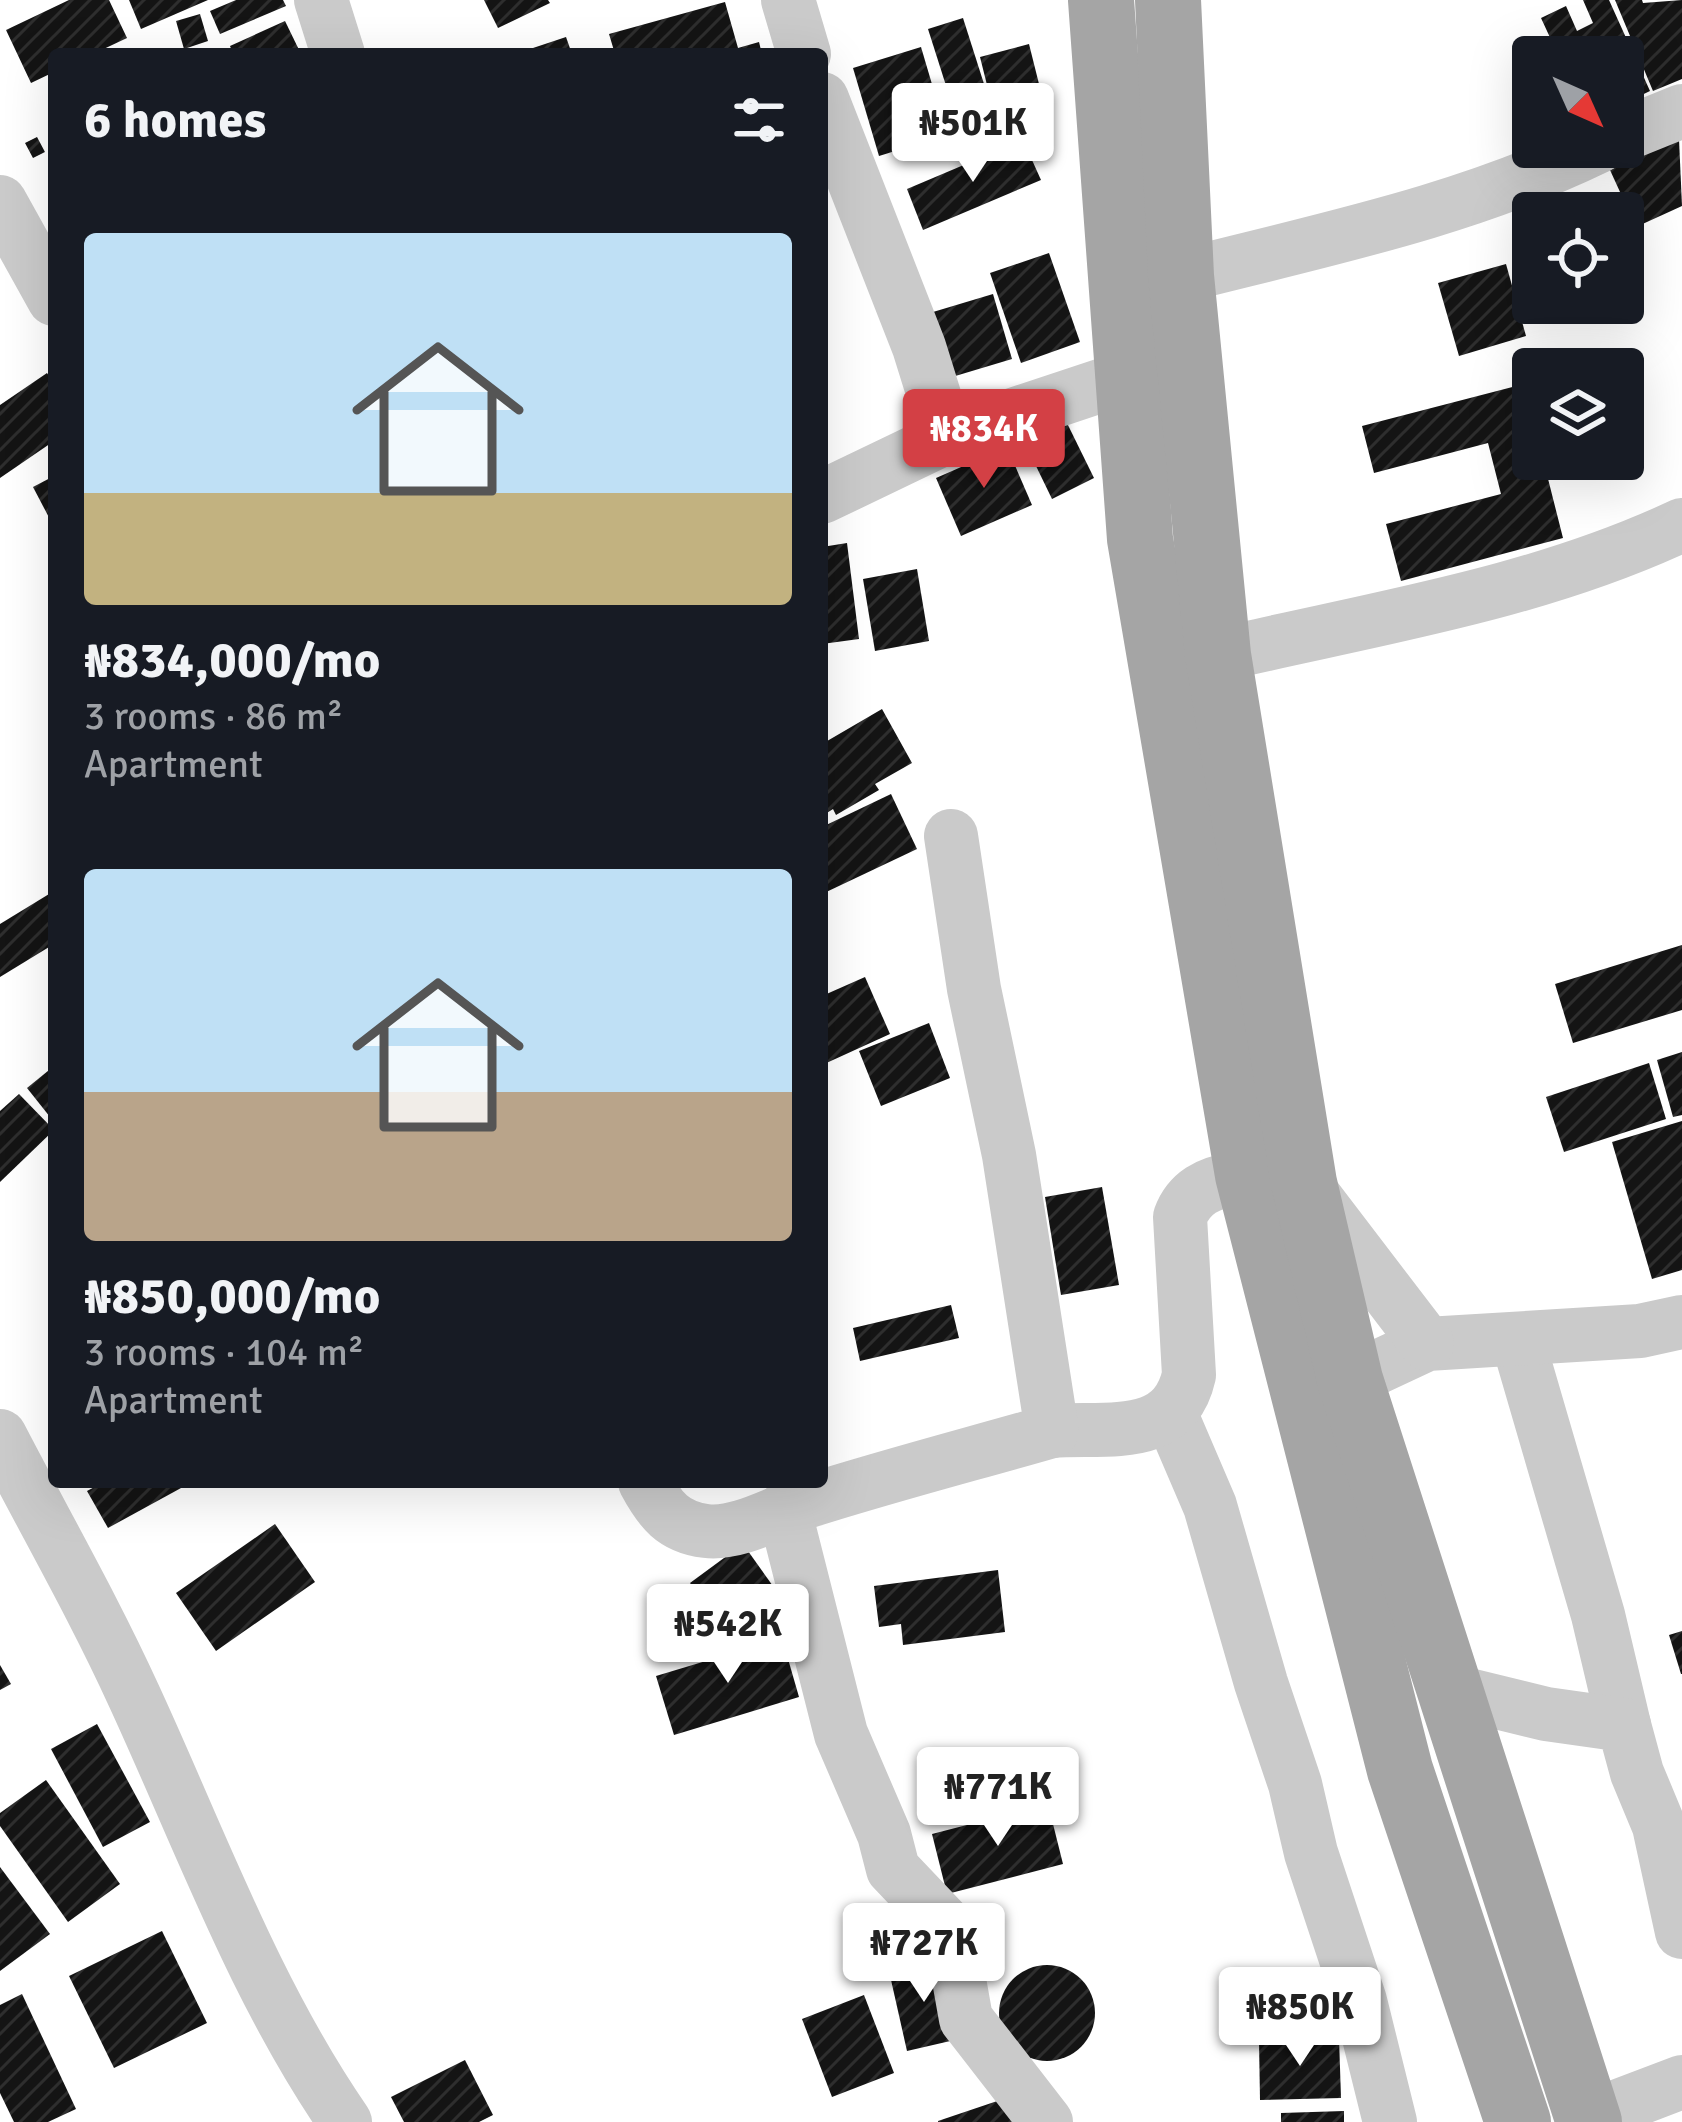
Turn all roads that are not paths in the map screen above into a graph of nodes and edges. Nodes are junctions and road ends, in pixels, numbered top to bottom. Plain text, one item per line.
1 (321, 0) edge
2 (788, 0) edge
3 (1101, 0) edge
4 (1168, 0) edge
5 (336, 48) edge
6 (802, 48) edge
7 (1682, 111) edge
8 (828, 114) edge
9 (1644, 127) edge
10 (1553, 168) edge
11 (0, 202) edge
12 (1181, 276) junction
13 (48, 288) edge
14 (1127, 377) junction
15 (947, 437) junction
16 (828, 494) edge
17 (1682, 525) edge
18 (1218, 655) junction
19 (951, 836) dead end
20 (1276, 1179) junction
21 (1682, 1322) edge
22 (1518, 1341) junction
23 (1427, 1344) junction
24 (1350, 1380) junction
25 (1171, 1415) junction
26 (1052, 1431) junction
27 (0, 1436) edge
28 (648, 1488) edge
29 (784, 1510) junction
30 (1452, 1691) junction
31 (1624, 1725) junction
32 (1682, 1932) edge
33 (1682, 2082) edge
34 (1588, 2120) edge
35 (345, 2122) edge
36 (1046, 2122) edge
37 (1390, 2122) edge
38 (1518, 2122) edge

1 - 5 street
2 - 6 street
3 - 14 main road
4 - 12 main road
7 - 9 street
8 - 15 street
10 - 12 street
11 - 13 street
12 - 18 main road
14 - 15 street
14 - 20 main road
15 - 16 street
17 - 18 street
18 - 20 main road
19 - 26 street
20 - 23 street
20 - 24 main road
20 - 25 street
20 - 38 main road
21 - 22 street
22 - 23 street
22 - 31 street
23 - 24 street
24 - 30 main road
25 - 26 street
25 - 37 street
26 - 29 street
27 - 35 street
28 - 29 street
29 - 36 street
30 - 31 street
30 - 34 main road
31 - 32 street
33 - 34 street

